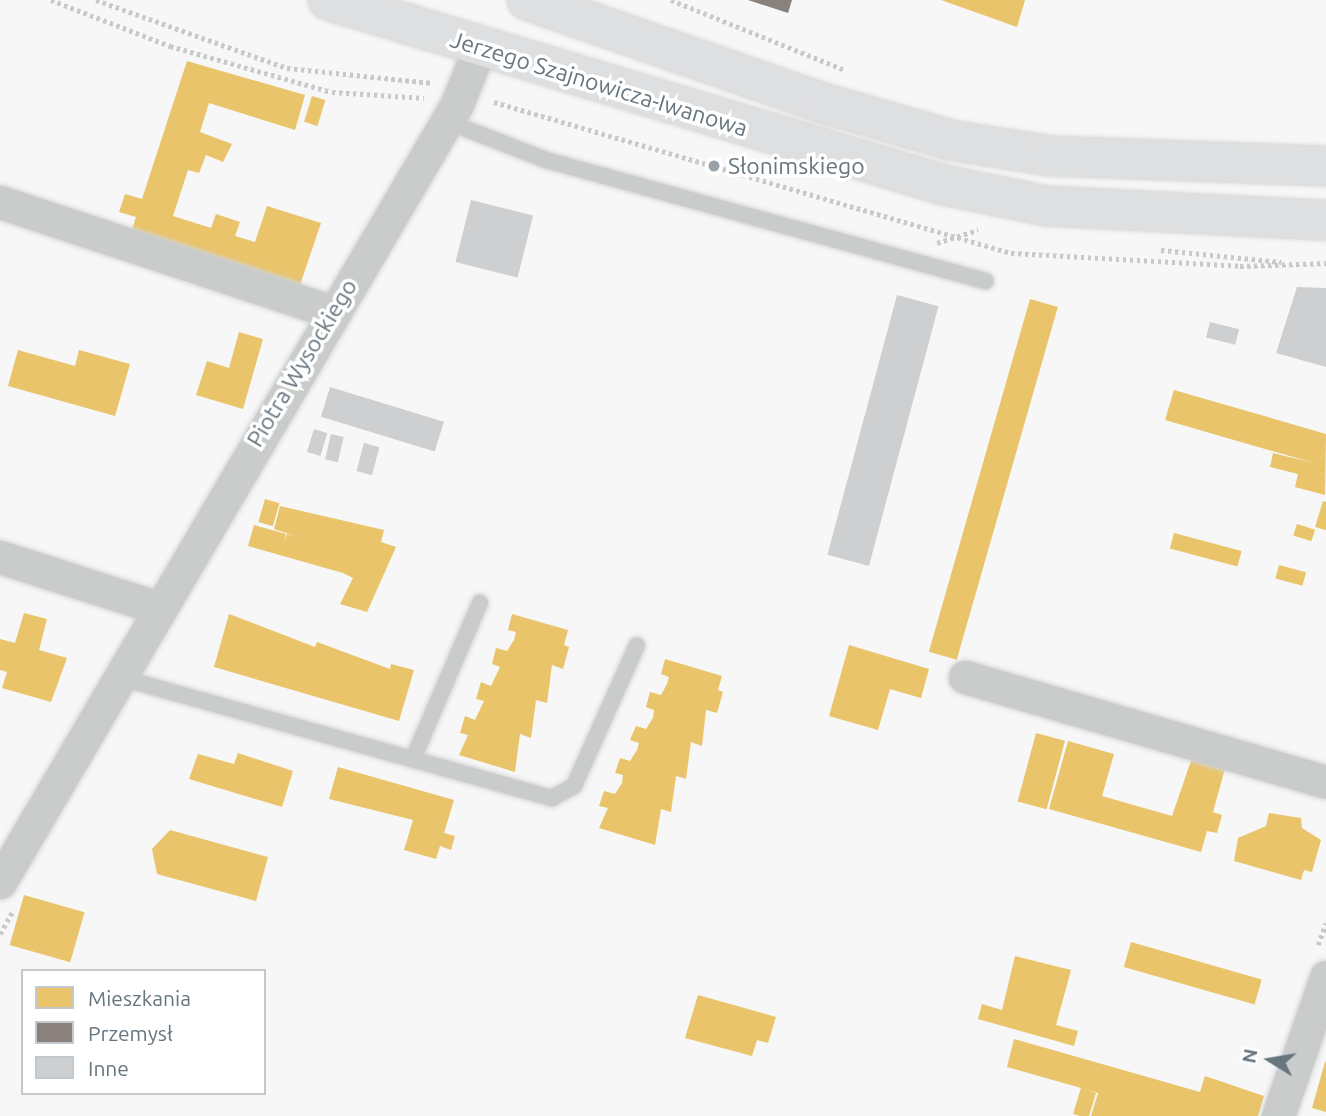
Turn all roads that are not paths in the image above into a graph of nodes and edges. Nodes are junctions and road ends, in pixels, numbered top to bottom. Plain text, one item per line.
1 (328, 0) edge
2 (527, 0) edge
3 (480, 47) junction
4 (455, 106) junction
5 (1326, 166) edge
6 (0, 202) edge
7 (1326, 220) edge
8 (986, 281) dead end
9 (333, 312) junction
10 (0, 557) edge
11 (480, 603) dead end
12 (156, 607) junction
13 (637, 645) dead end
14 (118, 677) junction
15 (965, 677) dead end
16 (414, 759) junction
17 (1326, 782) edge
18 (0, 883) edge
19 (1326, 977) edge
20 (1278, 1116) edge

1 - 3 main road, Jerzego Szajnowicza-Iwanowa
2 - 5 main road
3 - 4 street, Piotra Wysockiego
3 - 7 main road, Jerzego Szajnowicza-Iwanowa
4 - 8 lane
4 - 9 street, Piotra Wysockiego
6 - 9 street
9 - 12 street, Piotra Wysockiego
10 - 12 street
11 - 16 lane
12 - 14 street, Piotra Wysockiego
13 - 16 lane
14 - 16 lane
14 - 18 street, Piotra Wysockiego
15 - 17 street
19 - 20 street

